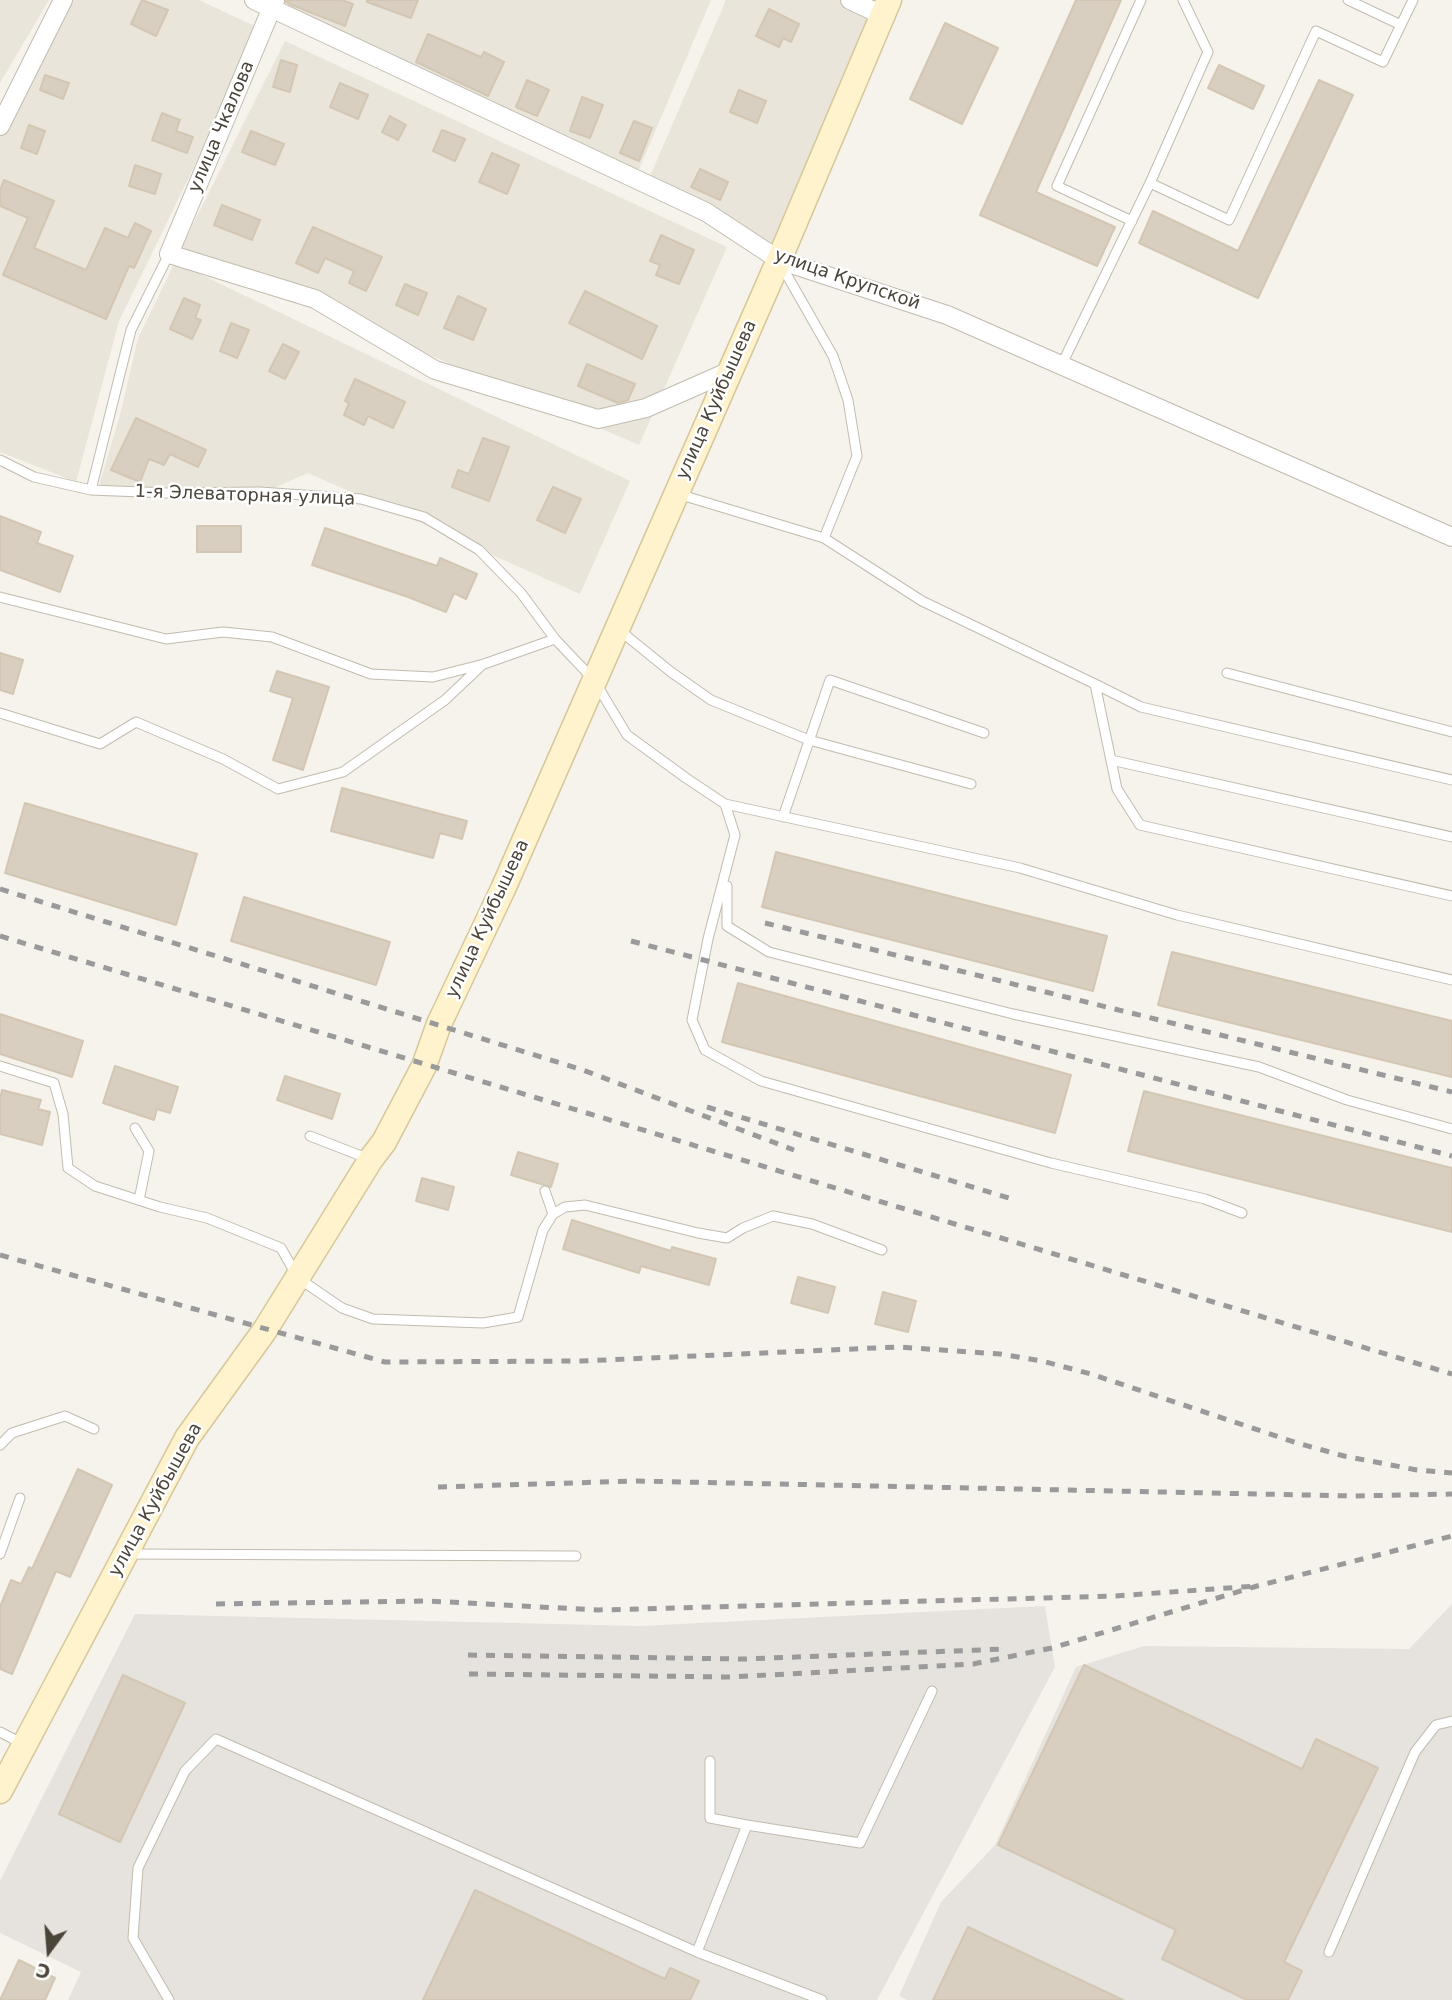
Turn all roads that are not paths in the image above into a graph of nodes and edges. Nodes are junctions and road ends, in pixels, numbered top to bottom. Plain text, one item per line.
1 (63, 0) edge
2 (254, 0) edge
3 (850, 0) edge
4 (1141, 0) edge
5 (1183, 0) edge
6 (1348, 0) edge
7 (1413, 0) edge
8 (273, 3) edge
9 (886, 7) edge
10 (1401, 25) junction
11 (0, 126) edge
12 (1150, 183) junction
13 (1132, 221) junction
14 (169, 254) junction
15 (779, 260) junction
16 (1061, 367) junction
17 (730, 371) junction
18 (0, 460) edge
19 (91, 490) junction
20 (676, 494) junction
21 (1452, 537) edge
22 (824, 538) junction
23 (0, 597) edge
24 (617, 628) junction
25 (555, 639) junction
26 (484, 664) junction
27 (1227, 673) dead end
28 (594, 680) junction
29 (1095, 684) junction
30 (0, 713) edge
31 (1452, 732) edge
32 (984, 733) dead end
33 (809, 740) junction
34 (1111, 760) junction
35 (1452, 780) edge
36 (971, 784) dead end
37 (725, 804) junction
38 (783, 817) junction
39 (1452, 837) edge
40 (727, 873) junction
41 (1452, 896) edge
42 (1452, 980) edge
43 (0, 1066) edge
44 (135, 1128) dead end
45 (1452, 1129) edge
46 (310, 1136) dead end
47 (371, 1159) junction
48 (545, 1191) dead end
49 (139, 1200) junction
50 (1242, 1213) dead end
51 (553, 1214) junction
52 (882, 1250) dead end
53 (298, 1278) junction
54 (94, 1429) dead end
55 (0, 1444) edge
56 (20, 1498) dead end
57 (125, 1553) junction
58 (0, 1554) edge
59 (576, 1556) dead end
60 (932, 1691) dead end
61 (1452, 1721) edge
62 (0, 1731) edge
63 (24, 1745) junction
64 (710, 1761) dead end
65 (0, 1791) edge
66 (747, 1825) junction
67 (697, 1952) junction
68 (1329, 1952) dead end
69 (169, 2000) edge
70 (822, 2000) edge

1 - 11 street
2 - 8 street, улица Крупской
3 - 9 street
4 - 13 lane
5 - 12 lane
6 - 10 lane
7 - 10 lane
8 - 14 street, улица Чкалова
8 - 15 street, улица Крупской
9 - 15 street, улица Куйбышева
10 - 12 lane
12 - 13 lane
13 - 16 lane
14 - 17 street
14 - 19 lane
15 - 16 street, улица Крупской
15 - 17 street, улица Куйбышева
15 - 22 lane
16 - 21 street, улица Крупской
17 - 20 street, улица Куйбышева
18 - 19 lane, 1-я Элеваторная улица
19 - 25 lane, 1-я Элеваторная улица
20 - 22 lane
20 - 24 street, улица Куйбышева
22 - 29 lane
23 - 26 lane
24 - 28 street, улица Куйбышева
24 - 33 lane
25 - 26 lane
25 - 28 lane, 1-я Элеваторная улица
26 - 30 lane
27 - 31 lane
28 - 37 lane, 1-я Элеваторная улица
28 - 47 street, улица Куйбышева
29 - 34 lane
29 - 35 lane
32 - 33 lane
33 - 36 lane
33 - 38 lane
34 - 39 lane
34 - 41 lane
37 - 38 lane
37 - 40 lane
38 - 42 lane
40 - 45 lane
40 - 50 lane
43 - 49 lane
44 - 49 lane
46 - 47 lane
47 - 53 street, улица Куйбышева
48 - 51 lane
49 - 53 lane
51 - 52 lane
51 - 53 lane
53 - 57 street, улица Куйбышева
54 - 55 lane
56 - 58 lane
57 - 59 lane
57 - 63 street, улица Куйбышева
60 - 66 lane
61 - 68 lane
62 - 63 lane
63 - 65 street, улица Куйбышева
64 - 66 lane
66 - 67 lane
67 - 69 lane
67 - 70 lane

